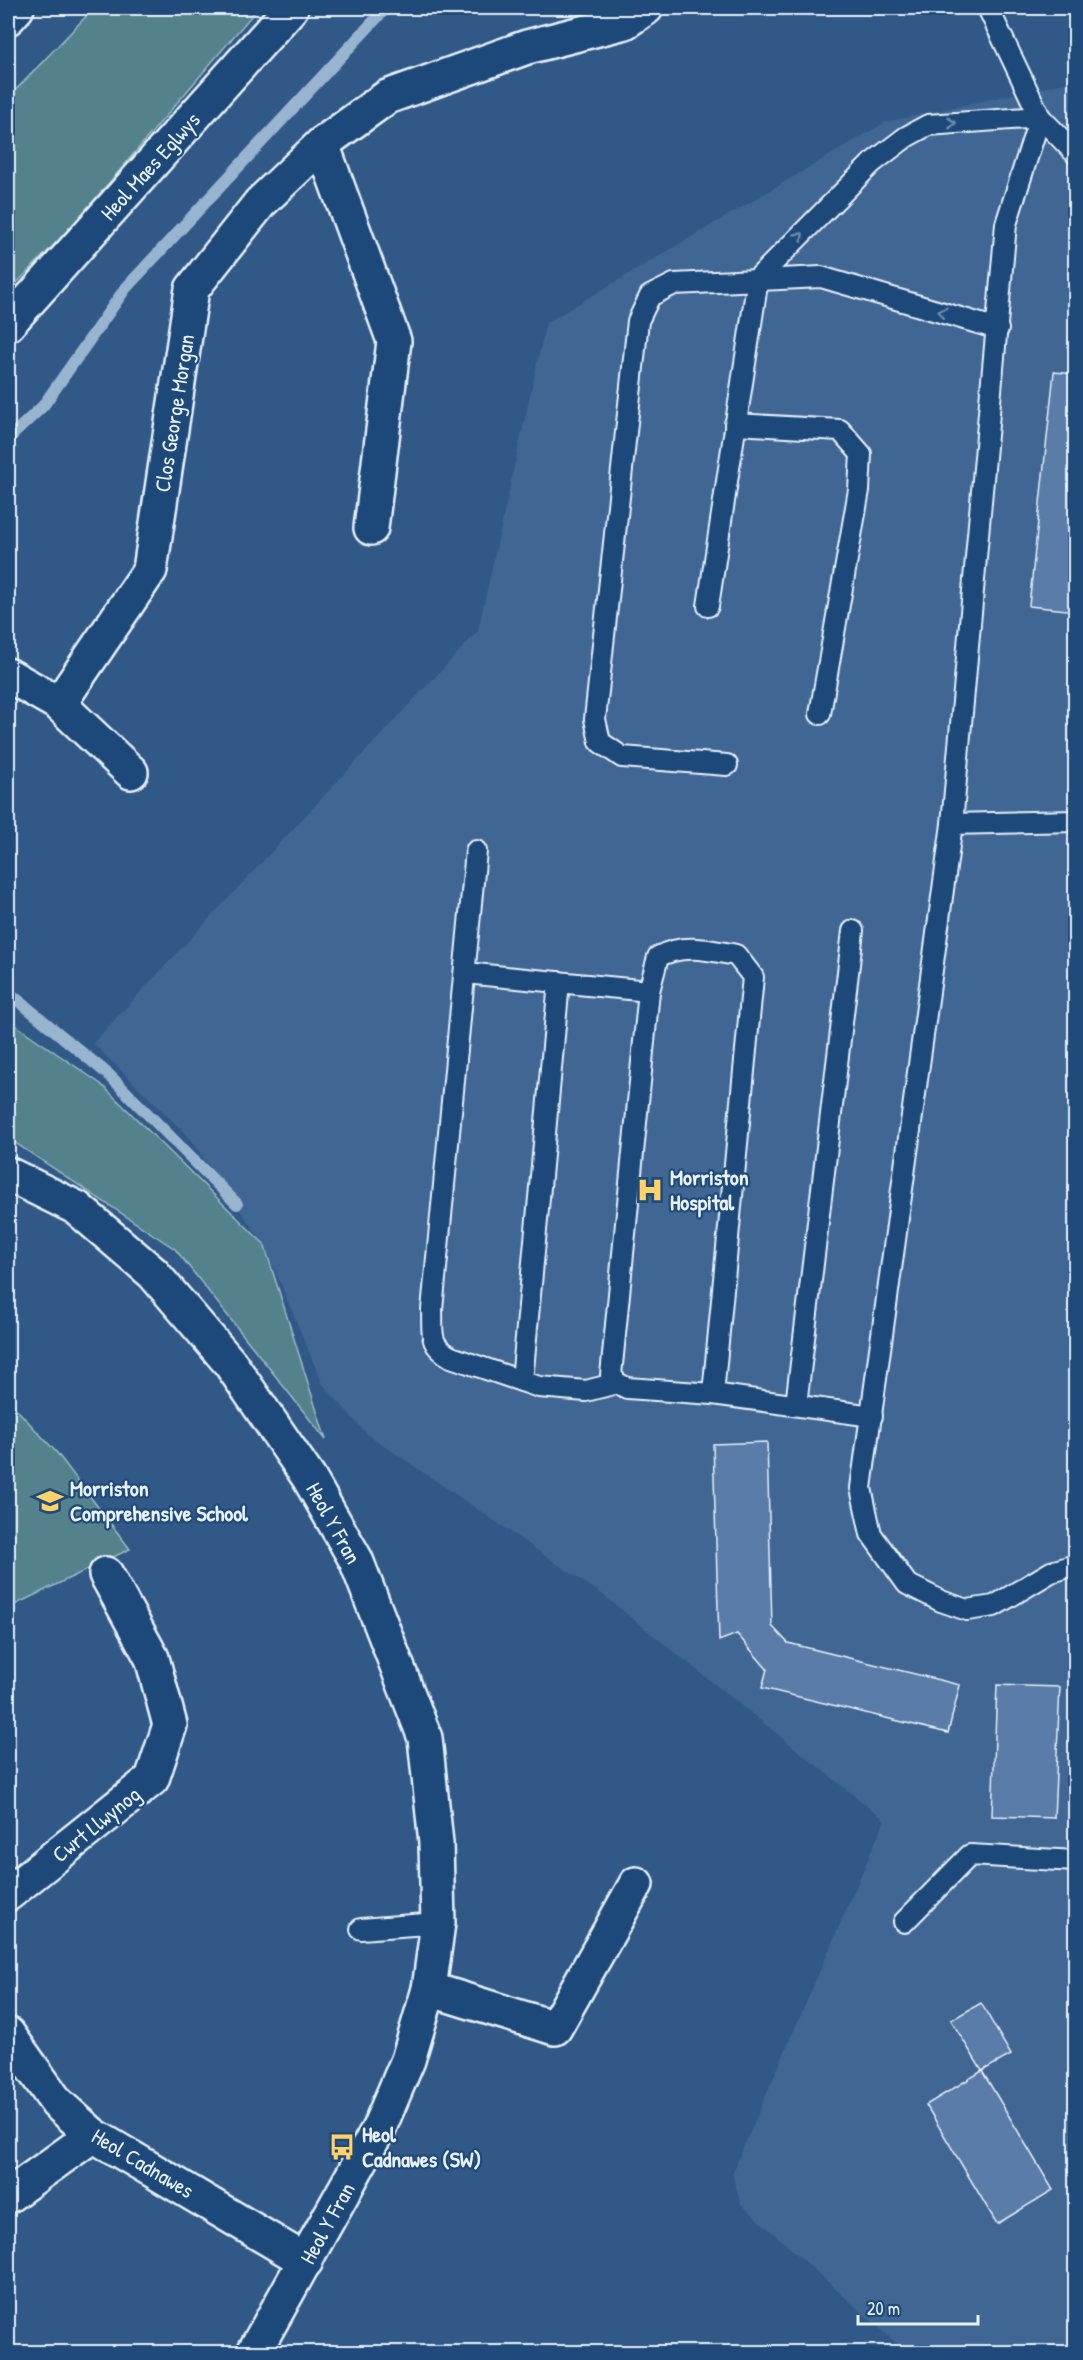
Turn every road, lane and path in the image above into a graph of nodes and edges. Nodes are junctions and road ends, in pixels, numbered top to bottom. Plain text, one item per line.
1 (17, 8) edge
2 (291, 8) edge
3 (646, 8) edge
4 (988, 8) edge
5 (8, 18) edge
6 (1040, 117) junction
7 (322, 144) junction
8 (1076, 154) edge
9 (758, 278) junction
10 (8, 324) edge
11 (998, 329) junction
12 (735, 424) junction
13 (371, 528) dead end
14 (708, 606) dead end
15 (8, 675) edge
16 (59, 704) junction
17 (820, 714) dead end
18 (727, 765) dead end
19 (131, 772) dead end
20 (1076, 821) edge
21 (952, 824) junction
22 (476, 851) dead end
23 (853, 931) dead end
24 (465, 973) junction
25 (559, 982) junction
26 (650, 991) junction
27 (8, 1174) edge
28 (522, 1381) junction
29 (617, 1383) junction
30 (713, 1394) junction
31 (796, 1404) junction
32 (873, 1416) junction
33 (1076, 1565) edge
34 (106, 1574) dead end
35 (1076, 1861) edge
36 (636, 1884) dead end
37 (8, 1894) edge
38 (904, 1922) dead end
39 (438, 1923) junction
40 (361, 1929) dead end
41 (429, 1989) junction
42 (8, 2034) edge
43 (93, 2135) junction
44 (8, 2196) edge
45 (306, 2261) junction
46 (254, 2352) edge

1 - 5 main road
2 - 10 main road, Heol Maes Eglwys
3 - 7 main road, Clos George Morgan
4 - 6 lane
6 - 8 lane
9 -> 6 lane
6 - 11 lane
7 - 13 main road
7 - 16 main road, Clos George Morgan
11 -> 9 lane
9 - 12 lane
9 - 18 lane
11 - 21 lane
12 - 14 lane
12 - 17 lane
15 - 16 main road
16 - 19 main road
20 - 21 lane
21 - 32 lane
22 - 24 lane
23 - 31 lane
24 - 25 lane
24 - 28 lane
25 - 26 lane
25 - 28 lane
26 - 29 lane
26 - 30 lane
27 - 39 main road, Heol Y Fran
28 - 29 lane
29 - 30 lane
30 - 31 lane
31 - 32 lane
32 - 33 lane
34 - 37 main road, Cwrt Llwynog
35 - 38 lane
36 - 41 main road
39 - 40 lane
39 - 41 main road, Heol Y Fran
41 - 45 main road, Heol Y Fran
42 - 43 main road, Heol Cadnawes
43 - 44 main road
43 - 45 main road, Heol Cadnawes
45 - 46 main road, Heol Y Fran

